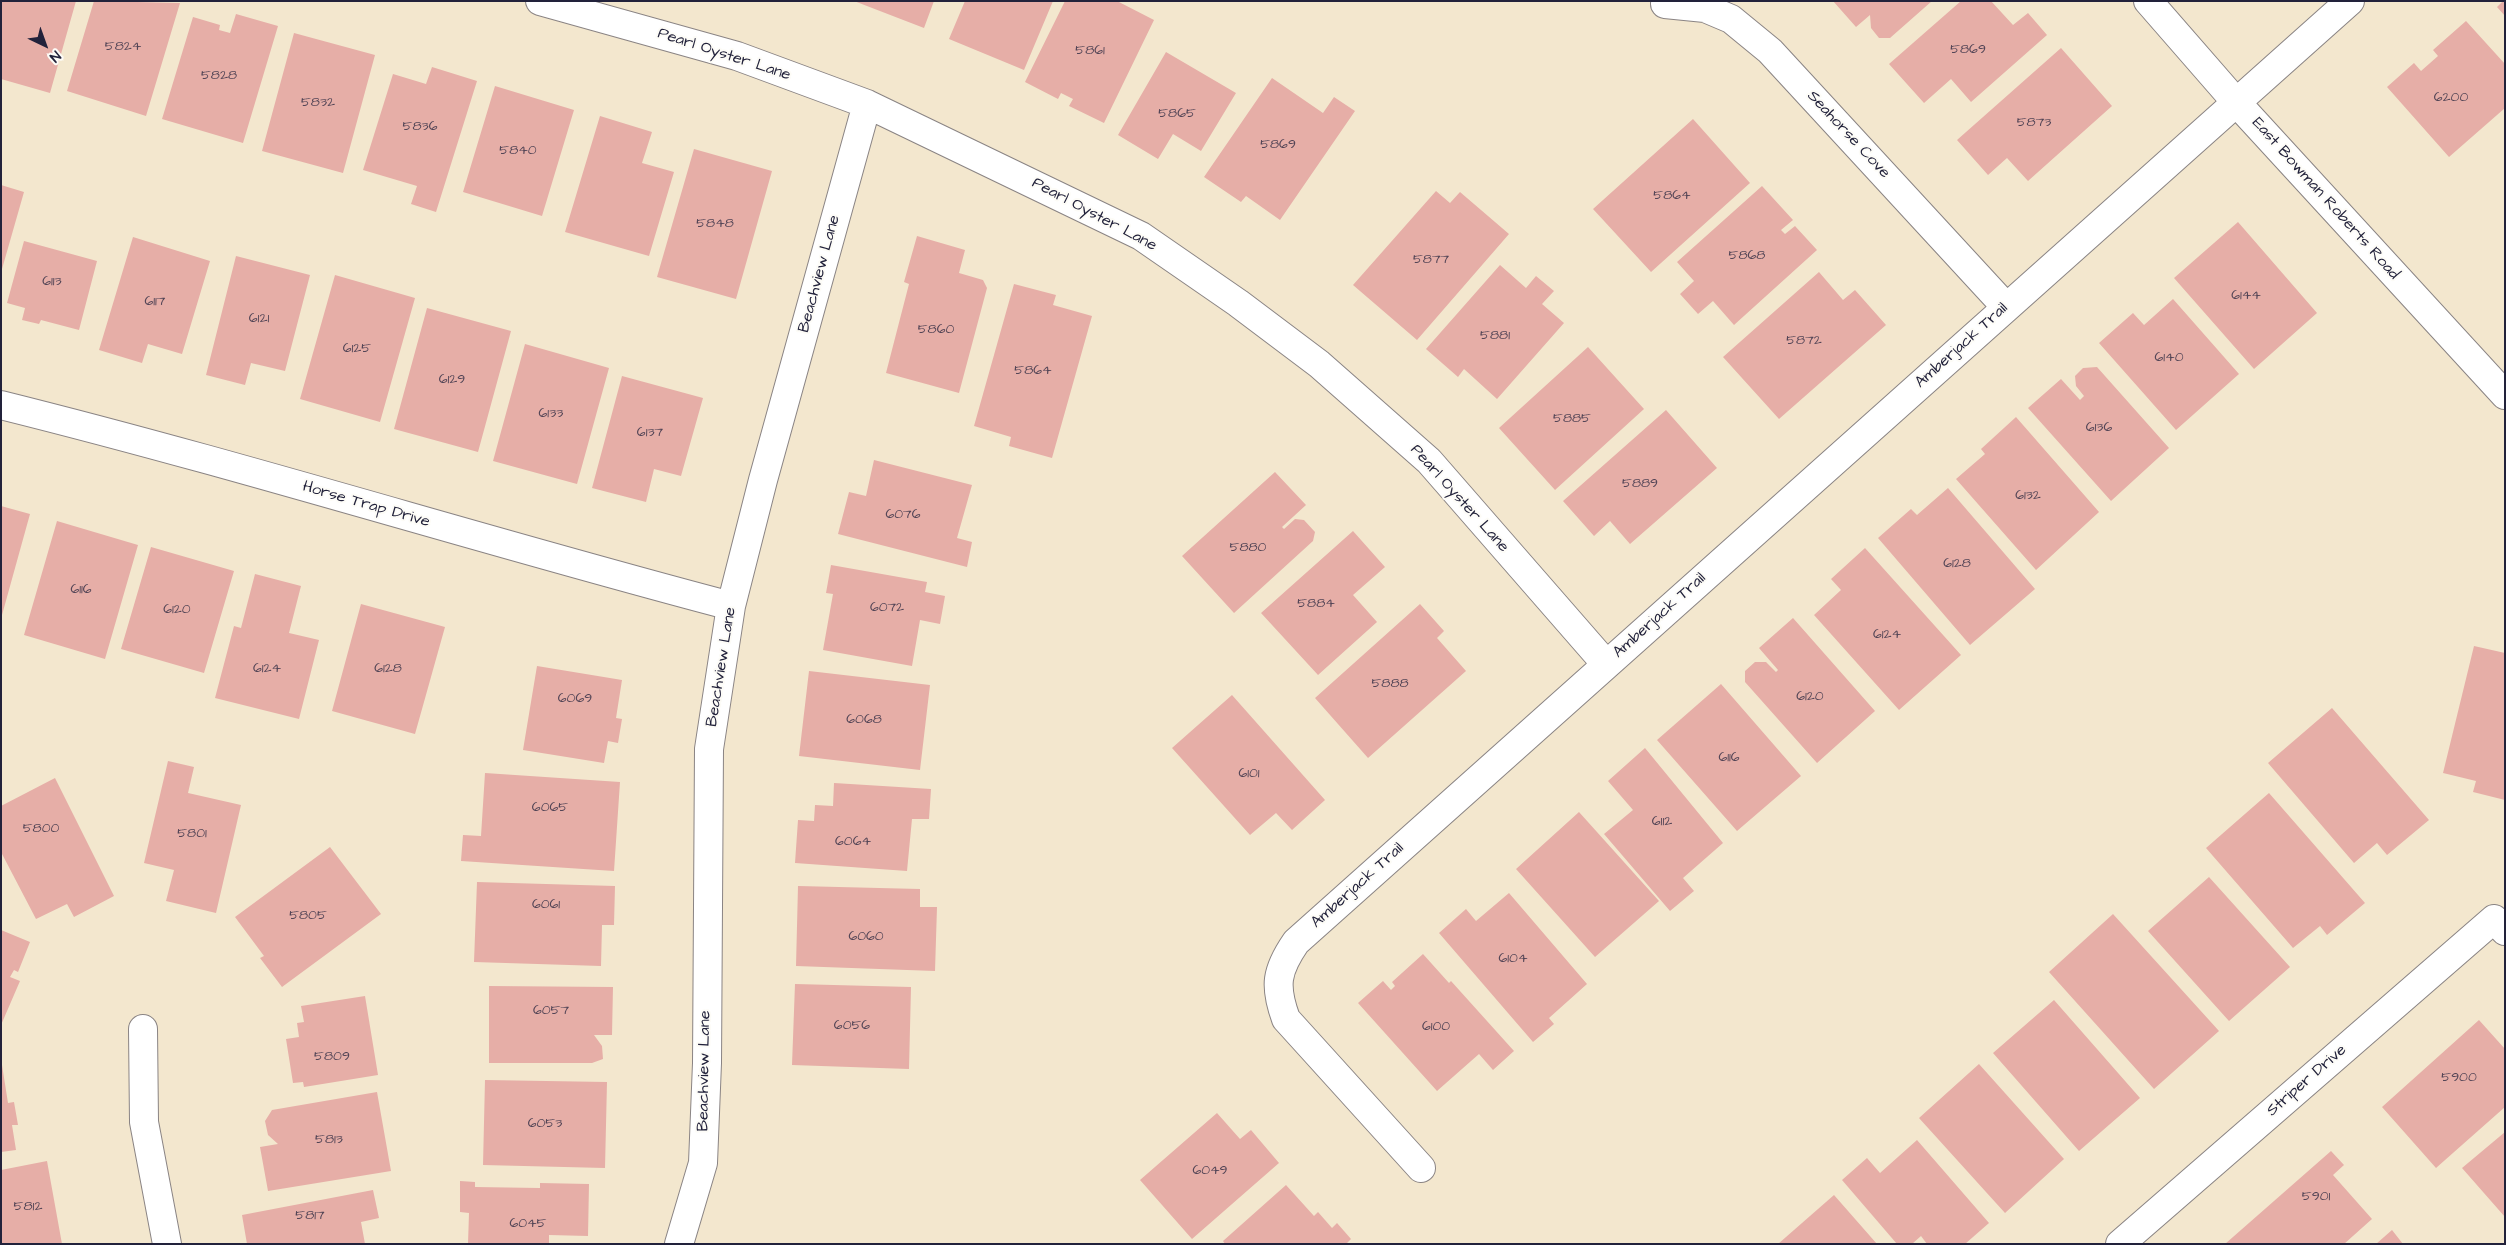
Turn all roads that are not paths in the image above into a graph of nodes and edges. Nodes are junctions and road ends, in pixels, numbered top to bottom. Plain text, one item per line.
1 (540, 1) edge
2 (2148, 1) edge
3 (2350, 1) edge
4 (1665, 4) dead end
5 (2236, 102) junction
6 (867, 104) junction
7 (2006, 307) junction
8 (2505, 396) edge
9 (1, 404) edge
10 (731, 606) junction
11 (1606, 664) junction
12 (2500, 925) edge
13 (144, 1029) dead end
14 (1421, 1168) dead end
15 (167, 1244) edge
16 (679, 1244) edge
17 (2120, 1244) edge

1 - 6 street, Pearl Oyster Lane
2 - 5 street, East Bowman Roberts Road
3 - 5 street, Amberjack Trail
4 - 7 street, Seahorse Cove
5 - 7 street, Amberjack Trail
5 - 8 street, East Bowman Roberts Road
6 - 10 street, Beachview Lane
6 - 11 street, Pearl Oyster Lane
7 - 11 street, Amberjack Trail
9 - 10 street, Horse Trap Drive
10 - 16 street, Beachview Lane
11 - 14 street, Amberjack Trail
12 - 17 street, Striper Drive
13 - 15 street

